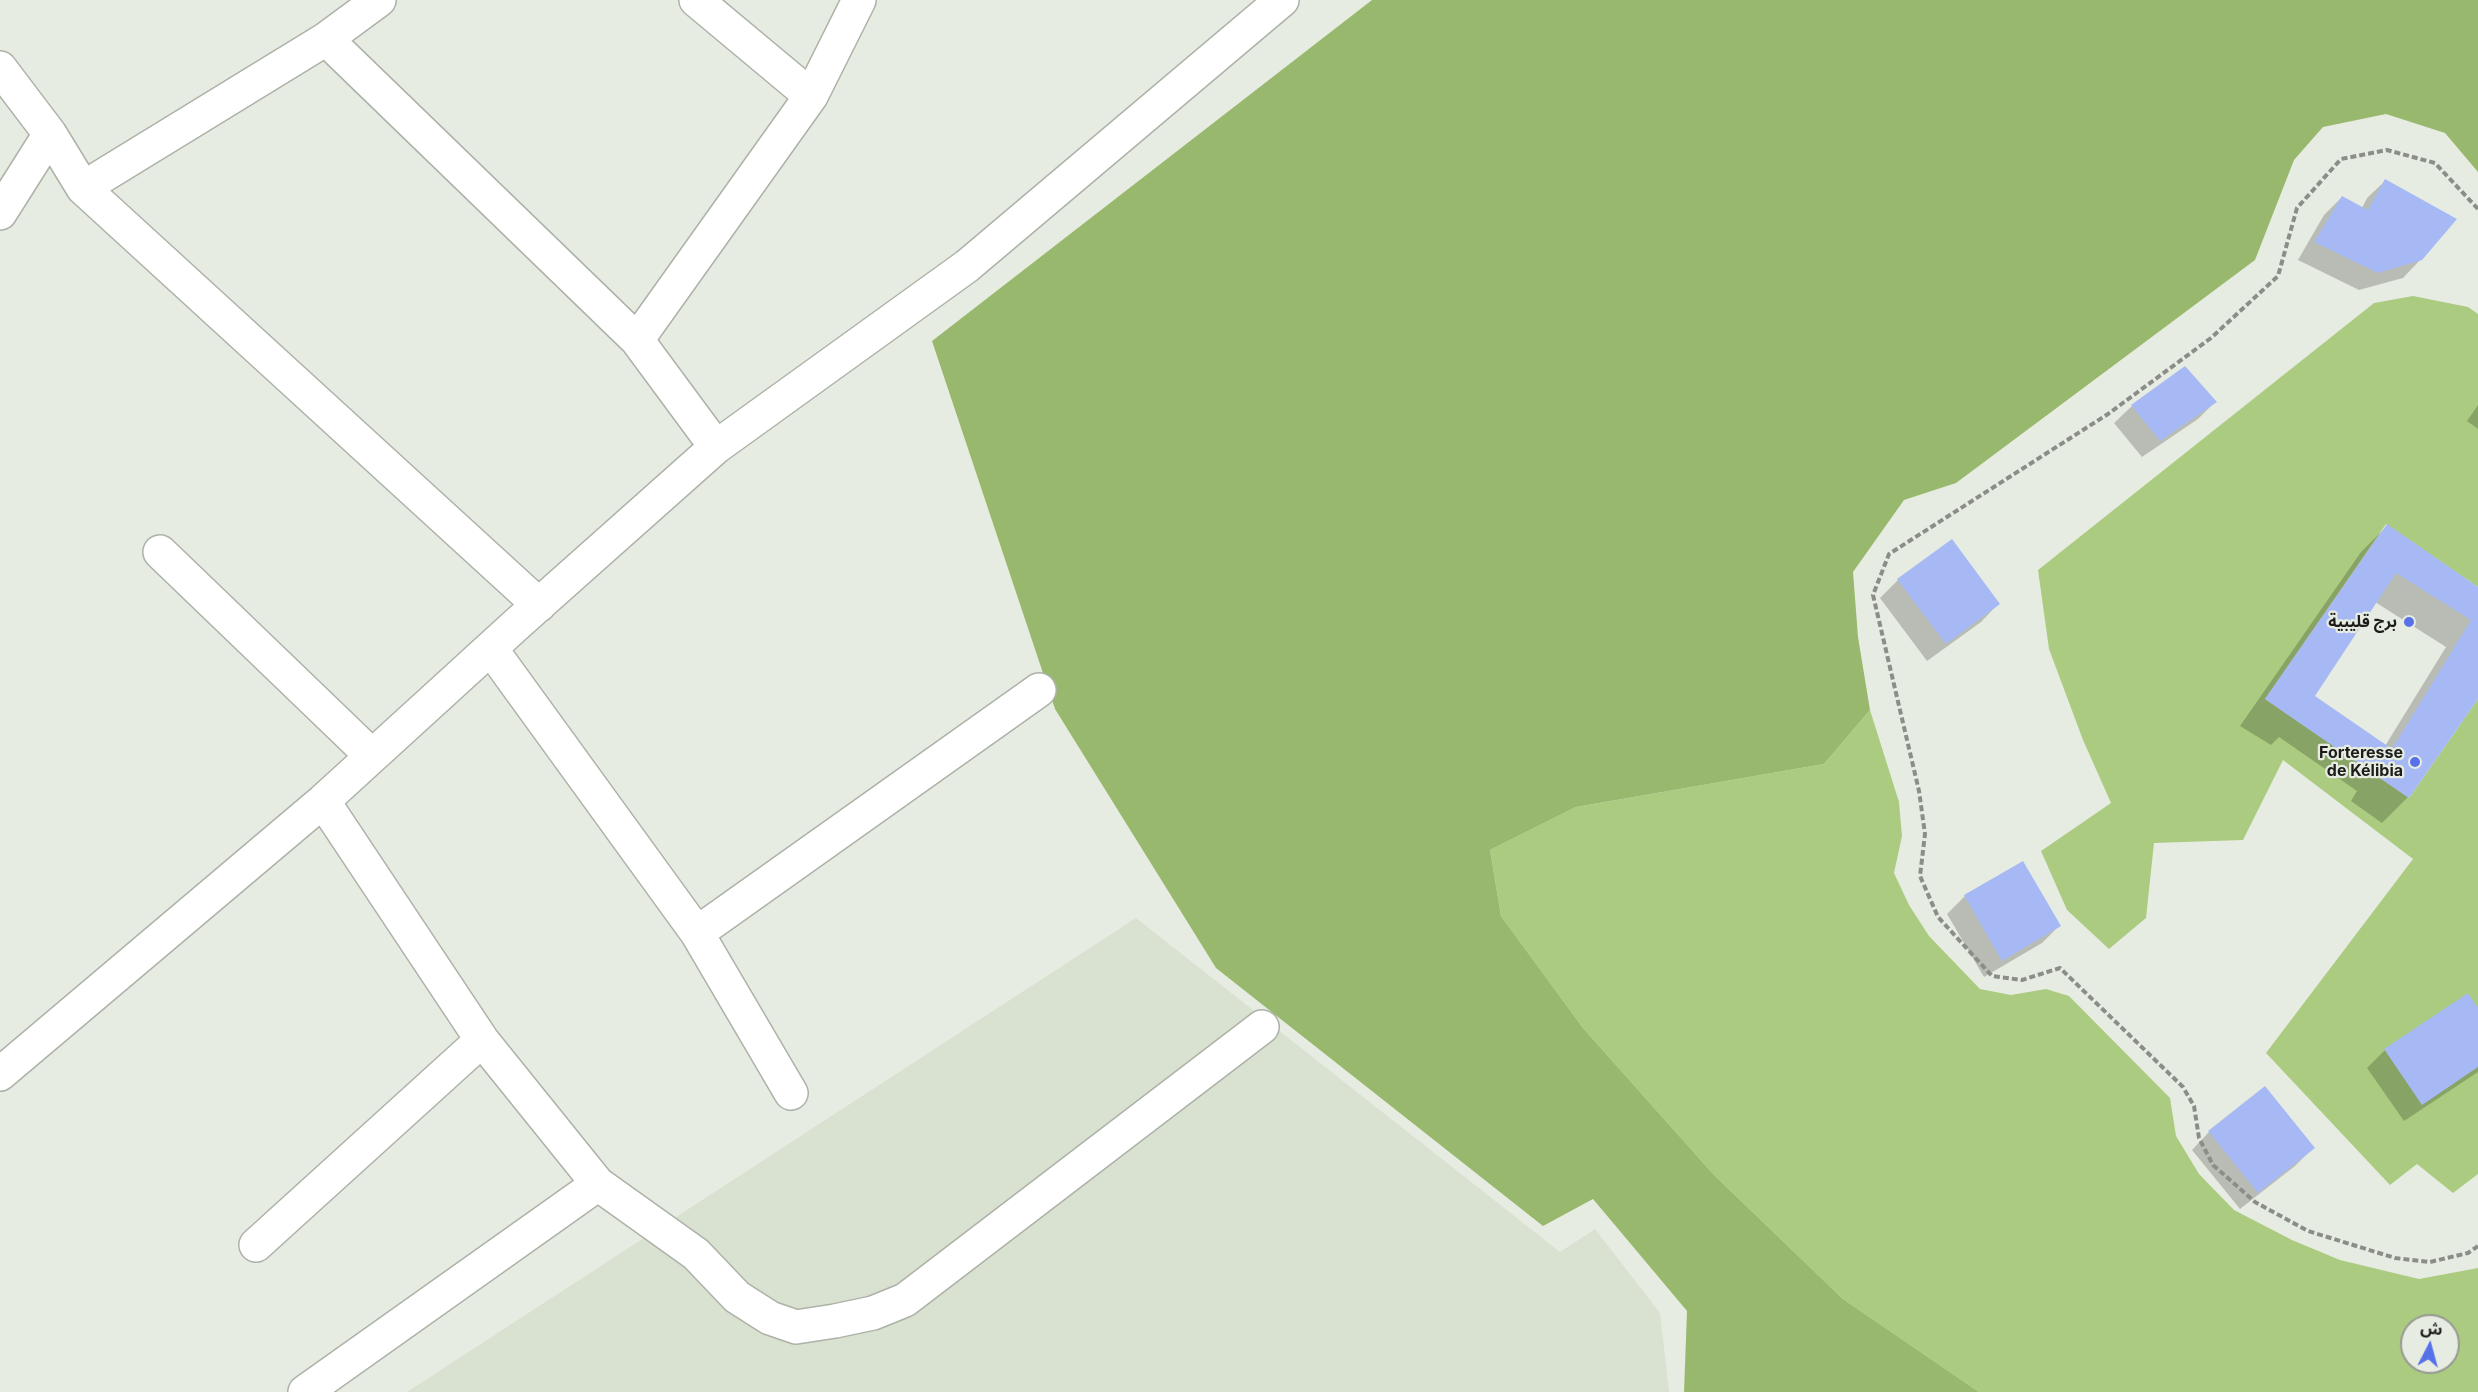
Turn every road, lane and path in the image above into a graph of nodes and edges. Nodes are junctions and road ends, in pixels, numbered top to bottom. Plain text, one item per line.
1 (379, 0) edge
2 (696, 0) edge
3 (859, 0) edge
4 (1282, 0) edge
5 (326, 39) junction
6 (0, 68) edge
7 (811, 96) junction
8 (51, 134) junction
9 (82, 188) junction
10 (2478, 209) edge
11 (0, 213) edge
12 (637, 340) junction
13 (716, 447) junction
14 (160, 552) dead end
15 (539, 605) junction
16 (491, 648) junction
17 (1039, 690) dead end
18 (371, 755) junction
19 (324, 801) junction
20 (697, 933) junction
21 (1262, 1027) dead end
22 (482, 1040) junction
23 (0, 1074) edge
24 (791, 1093) dead end
25 (598, 1184) junction
26 (256, 1245) dead end
27 (2478, 1246) edge
28 (305, 1392) edge

1 - 5 street
2 - 7 street
3 - 7 street
4 - 13 street
5 - 9 street
5 - 12 street
6 - 8 street
7 - 12 street
8 - 9 street
8 - 11 street
9 - 15 street
10 - 27 path
12 - 13 street
13 - 15 street
14 - 18 street
15 - 16 street
16 - 18 street
16 - 20 street
17 - 20 street
18 - 19 street
19 - 22 street
19 - 23 street
20 - 24 street
21 - 25 street
22 - 25 street
22 - 26 street
25 - 28 street

